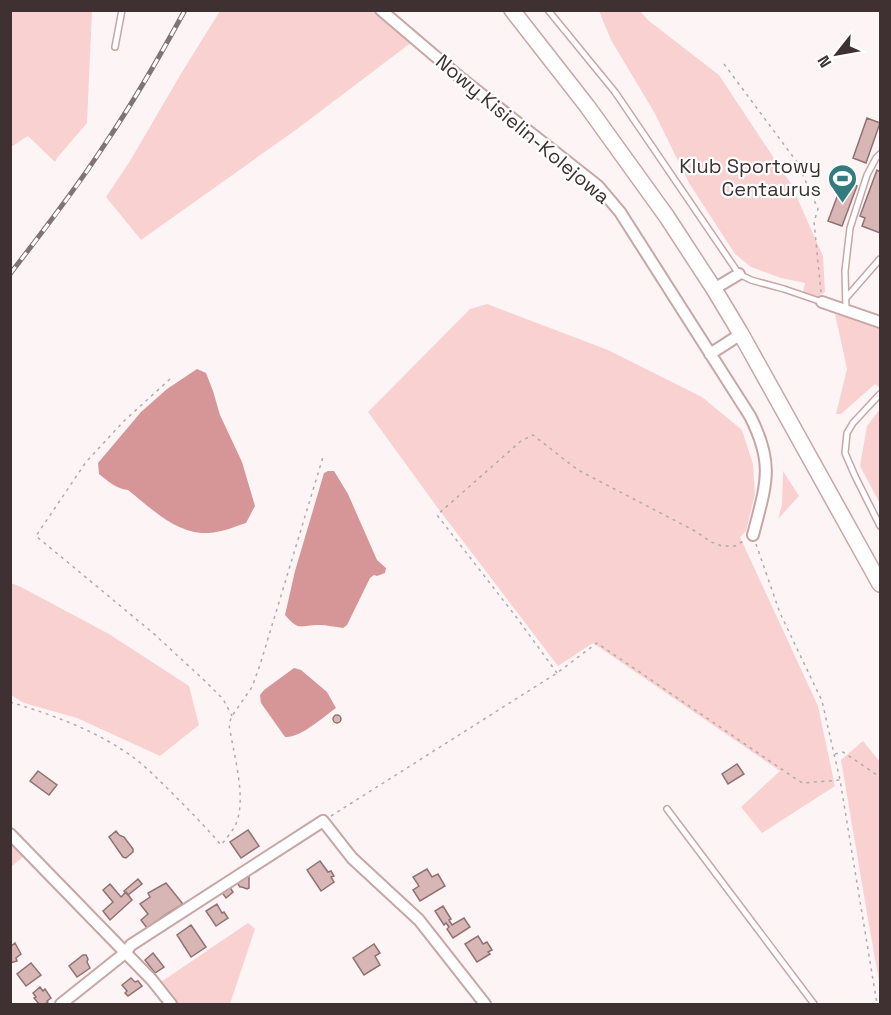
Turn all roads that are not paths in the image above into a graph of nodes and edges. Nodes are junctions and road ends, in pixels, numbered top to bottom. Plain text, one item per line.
1 (122, 10) edge
2 (381, 10) edge
3 (512, 10) edge
4 (548, 10) edge
5 (115, 47) dead end
6 (880, 154) edge
7 (880, 259) edge
8 (739, 274) junction
9 (714, 289) junction
10 (846, 298) junction
11 (822, 302) joint
12 (846, 311) junction
13 (880, 322) edge
14 (741, 334) junction
15 (710, 354) junction
16 (880, 394) edge
17 (880, 526) edge
18 (753, 535) road end
19 (880, 585) edge
20 (667, 809) dead end
21 (10, 834) edge
22 (125, 953) junction
23 (61, 1005) edge
24 (171, 1005) edge
25 (485, 1005) edge
26 (814, 1005) edge

1 - 5 lane
2 - 15 street, Nowy Kisielin-Kolejowa
3 - 9 main road
4 - 8 lane
6 - 10 lane
7 - 10 lane
8 - 9 street
8 - 11 lane
9 - 14 main road
10 - 12 lane
11 - 12 street
12 - 13 street
14 - 15 street
14 - 19 main road
15 - 18 street, Nowy Kisielin-Kolejowa
16 - 17 lane
20 - 26 lane
21 - 22 street
22 - 23 street
22 - 24 street
22 - 25 street

